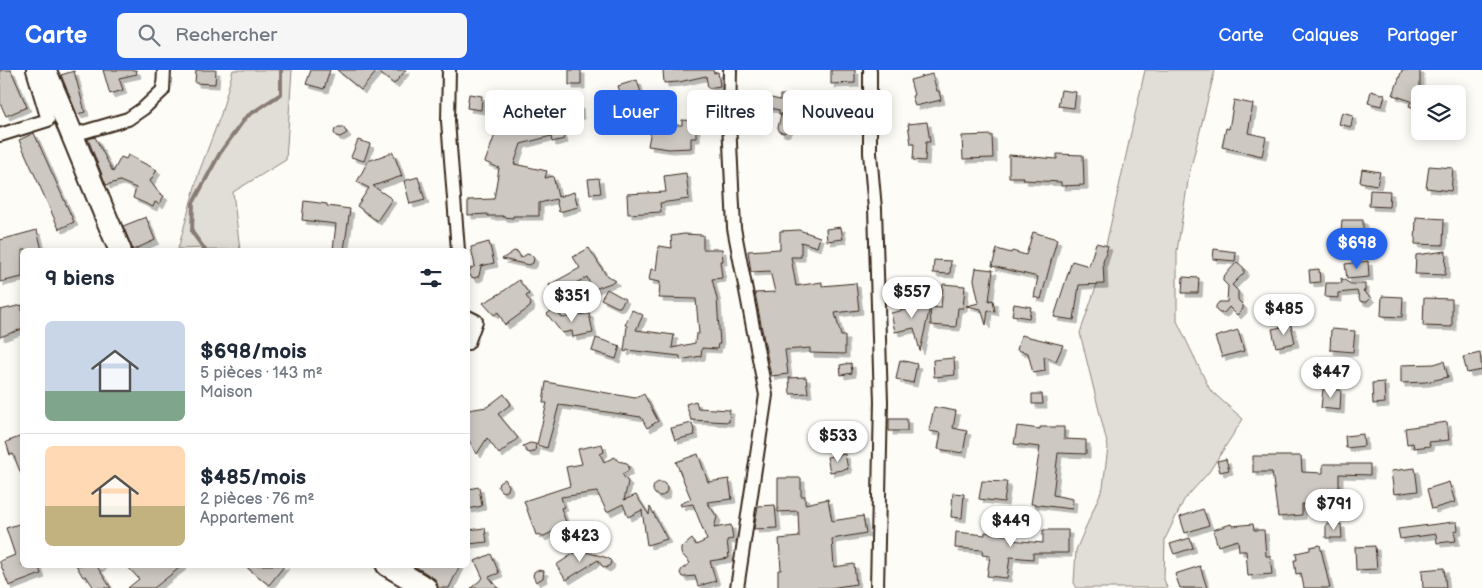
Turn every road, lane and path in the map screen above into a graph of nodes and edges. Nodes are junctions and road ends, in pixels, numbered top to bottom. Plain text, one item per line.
1 (33, 70) edge
2 (45, 70) edge
3 (164, 70) edge
4 (449, 70) edge
5 (730, 70) edge
6 (870, 70) edge
7 (0, 135) edge
8 (73, 135) junction
9 (119, 248) edge
10 (458, 248) edge
11 (470, 318) edge
12 (470, 337) edge
13 (393, 568) edge
14 (426, 588) edge
15 (737, 588) edge
16 (877, 588) edge

1 - 7 street
2 - 8 highway
3 - 8 street
4 - 10 street
5 - 15 street
6 - 16 street
8 - 9 highway
11 - 12 street
13 - 14 highway

